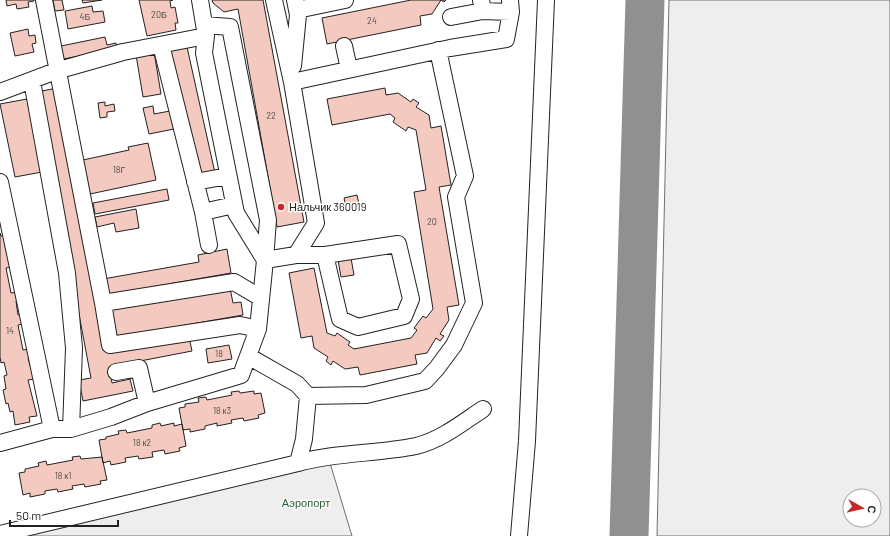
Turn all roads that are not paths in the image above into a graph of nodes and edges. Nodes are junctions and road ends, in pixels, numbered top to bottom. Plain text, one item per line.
1 (44, 0) edge
2 (200, 0) edge
3 (274, 0) edge
4 (345, 0) edge
5 (546, 0) edge
6 (296, 5) edge
7 (482, 5) edge
8 (510, 6) edge
9 (451, 17) dead end
10 (205, 31) junction
11 (161, 45) junction
12 (344, 46) dead end
13 (438, 50) junction
14 (349, 69) junction
15 (58, 70) junction
16 (32, 81) junction
17 (292, 82) junction
18 (0, 92) edge
19 (228, 176) junction
20 (0, 182) edge
21 (195, 182) junction
22 (234, 205) junction
23 (202, 212) junction
24 (209, 245) dead end
25 (296, 255) junction
26 (325, 255) junction
27 (265, 260) junction
28 (261, 298) junction
29 (103, 303) junction
30 (258, 329) junction
31 (248, 356) junction
32 (116, 372) dead end
33 (308, 396) junction
34 (147, 403) junction
35 (483, 409) dead end
36 (71, 429) junction
37 (52, 430) junction
38 (0, 443) edge
39 (298, 463) junction
40 (0, 534) edge
41 (519, 536) edge

1 - 15 lane
2 - 10 lane
3 - 17 lane
4 - 6 lane
5 - 41 lane
6 - 17 lane
7 - 8 lane
7 - 9 lane
8 - 13 lane
10 - 11 lane
10 - 19 lane
10 - 27 lane
11 - 15 lane
11 - 21 lane
12 - 14 lane
13 - 14 lane
13 - 33 lane
14 - 17 lane
15 - 16 lane
15 - 29 lane
16 - 18 lane
16 - 36 lane
17 - 25 lane
19 - 21 lane
19 - 22 lane
20 - 37 lane
21 - 23 lane
22 - 23 lane
22 - 27 lane
23 - 24 lane
25 - 26 lane
25 - 27 lane
26 - 26 lane
27 - 28 lane
28 - 29 lane
28 - 30 lane
29 - 30 lane
30 - 31 lane
31 - 33 lane
31 - 34 lane
32 - 34 lane
33 - 39 lane
34 - 36 lane
35 - 39 lane
36 - 37 lane
37 - 38 lane
39 - 40 lane

